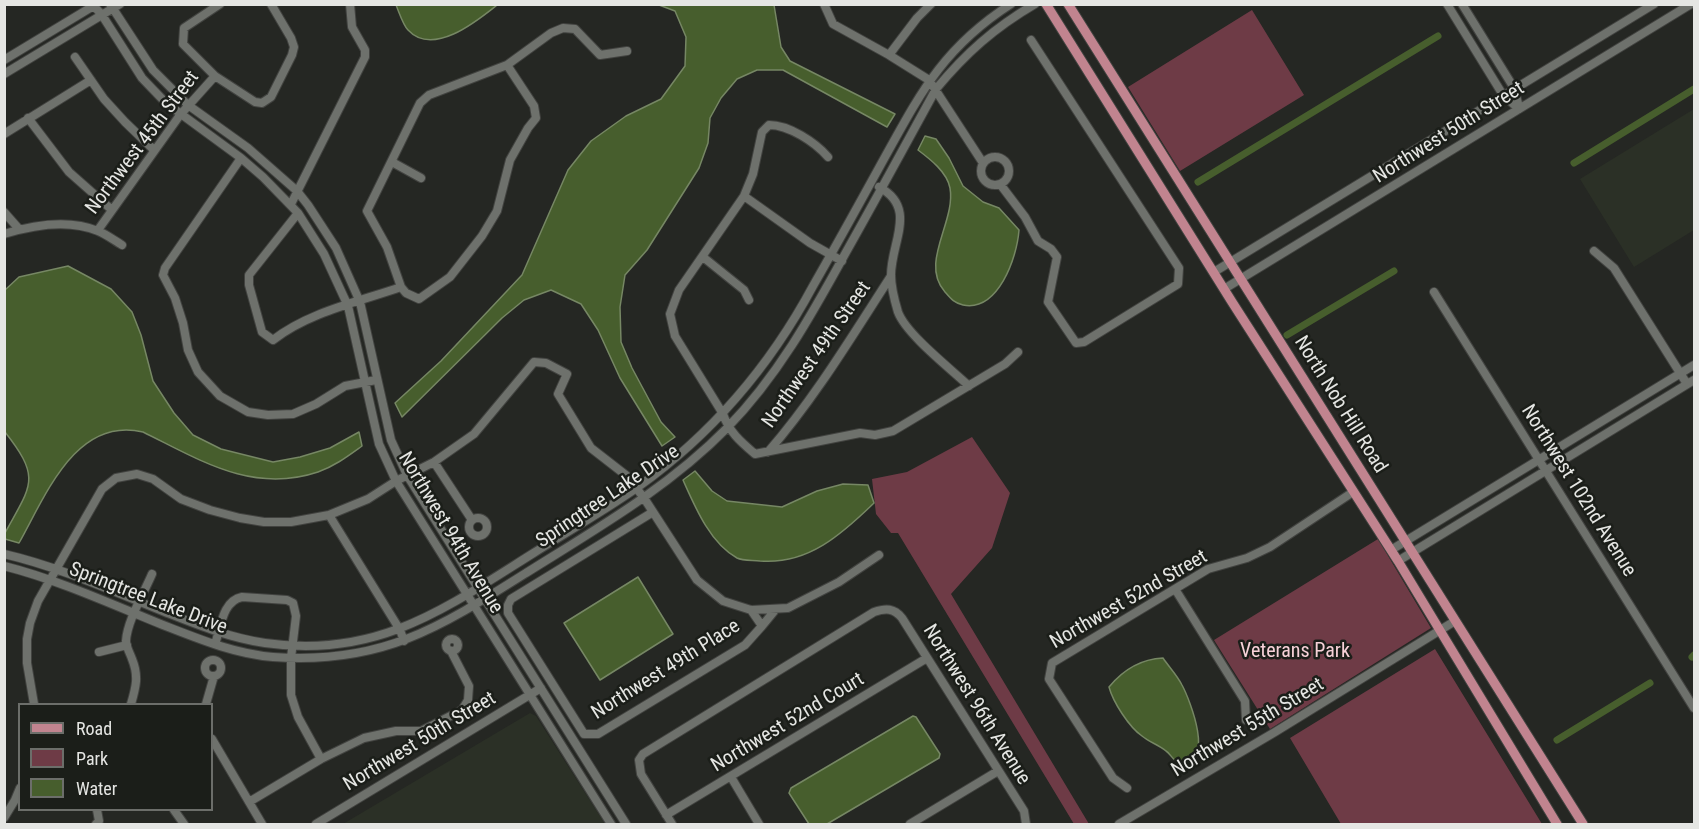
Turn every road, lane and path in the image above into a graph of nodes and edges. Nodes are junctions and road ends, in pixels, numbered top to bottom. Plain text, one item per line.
1 (220, 4) edge
2 (271, 4) edge
3 (350, 4) edge
4 (824, 4) edge
5 (932, 4) edge
6 (1011, 4) edge
7 (1035, 4) edge
8 (1046, 4) edge
9 (1068, 4) edge
10 (1447, 4) edge
11 (1462, 4) edge
12 (1654, 4) edge
13 (1691, 4) edge
14 (94, 5) edge
15 (114, 6) edge
16 (102, 15) junction
17 (1031, 40) dead end
18 (627, 51) dead end
19 (889, 55) junction
20 (75, 57) dead end
21 (4, 60) edge
22 (507, 65) junction
23 (4, 74) edge
24 (215, 76) junction
25 (91, 80) junction
26 (929, 80) junction
27 (1514, 88) junction
28 (936, 89) junction
29 (1503, 95) junction
30 (188, 105) junction
31 (1520, 109) junction
32 (180, 115) junction
33 (28, 118) junction
34 (4, 134) edge
35 (154, 150) junction
36 (828, 157) dead end
37 (240, 158) junction
38 (392, 162) junction
39 (983, 163) junction
40 (421, 178) dead end
41 (870, 183) junction
42 (1000, 184) junction
43 (882, 189) junction
44 (297, 191) junction
45 (744, 196) junction
46 (291, 204) junction
47 (112, 210) junction
48 (4, 212) edge
49 (298, 213) junction
50 (19, 229) junction
51 (98, 230) junction
52 (4, 234) edge
53 (122, 245) dead end
54 (1594, 251) dead end
55 (831, 255) junction
56 (703, 257) junction
57 (842, 261) junction
58 (1230, 261) junction
59 (1214, 272) junction
60 (891, 276) junction
61 (1239, 279) junction
62 (401, 287) junction
63 (1224, 289) junction
64 (1434, 292) dead end
65 (749, 300) dead end
66 (360, 302) junction
67 (348, 306) junction
68 (1018, 352) dead end
69 (1695, 365) edge
70 (1681, 373) junction
71 (376, 380) junction
72 (363, 382) junction
73 (1691, 382) edge
74 (969, 386) junction
75 (723, 414) junction
76 (727, 427) junction
77 (768, 452) junction
78 (1539, 459) junction
79 (434, 462) junction
80 (1546, 470) junction
81 (408, 475) junction
82 (396, 481) junction
83 (637, 488) junction
84 (1353, 492) junction
85 (644, 498) junction
86 (653, 512) junction
87 (329, 515) junction
88 (472, 520) dead end
89 (1406, 541) junction
90 (1390, 550) junction
91 (1413, 552) junction
92 (4, 554) edge
93 (879, 555) dead end
94 (1398, 561) junction
95 (4, 566) edge
96 (58, 569) junction
97 (152, 574) dead end
98 (51, 579) junction
99 (478, 588) junction
100 (1175, 589) junction
101 (467, 595) junction
102 (484, 599) junction
103 (140, 602) junction
104 (473, 606) junction
105 (776, 609) junction
106 (750, 610) junction
107 (135, 613) junction
108 (1455, 621) junction
109 (762, 626) junction
110 (400, 630) junction
111 (1440, 630) junction
112 (219, 633) junction
113 (404, 641) junction
114 (215, 644) junction
115 (127, 645) junction
116 (292, 646) junction
117 (452, 651) dead end
118 (99, 652) dead end
119 (291, 658) junction
120 (927, 658) junction
121 (214, 676) dead end
122 (541, 688) junction
123 (530, 695) junction
124 (34, 703) edge
125 (132, 703) edge
126 (207, 703) edge
127 (1695, 708) edge
128 (1246, 720) dead end
129 (213, 741) edge
130 (321, 759) junction
131 (998, 771) junction
132 (731, 777) junction
133 (1127, 788) dead end
134 (18, 792) edge
135 (249, 802) junction
136 (97, 811) edge
137 (175, 811) edge
138 (666, 815) junction
139 (4, 818) edge
140 (96, 825) edge
141 (184, 825) edge
142 (262, 825) edge
143 (315, 825) edge
144 (611, 825) edge
145 (626, 825) edge
146 (672, 825) edge
147 (759, 825) edge
148 (910, 825) edge
149 (1026, 825) edge
150 (1119, 825) edge
151 (1557, 825) edge
152 (1583, 825) edge

1 - 24 street
2 - 24 street
3 - 44 street
4 - 19 street
5 - 19 street
6 - 26 street, Springtree Lake Drive
7 - 28 street, Springtree Lake Drive
8 - 59 main road, North Nob Hill Road
9 - 58 main road, North Nob Hill Road
10 - 29 street
11 - 27 street
12 - 27 street, Northwest 50th Street
13 - 31 street, Northwest 50th Street
14 - 16 street, Northwest 94th Avenue
14 - 21 street
15 - 16 street
15 - 30 street, Northwest 94th Avenue
16 - 23 street
16 - 32 street, Northwest 94th Avenue
17 - 42 street
18 - 22 street
19 - 26 street
20 - 25 street
22 - 38 street
22 - 62 street
24 - 30 street, Northwest 45th Street
25 - 33 street
25 - 35 street
26 - 28 street
26 - 41 street, Springtree Lake Drive
27 - 29 street, Northwest 50th Street
27 - 31 street
28 - 39 street
28 - 43 street, Springtree Lake Drive
29 - 31 street
29 - 58 street, Northwest 50th Street
30 - 32 street, Northwest 45th Street
30 - 44 street, Northwest 94th Avenue
31 - 61 street, Northwest 50th Street
32 - 35 street, Northwest 45th Street
32 - 37 street, Northwest 94th Avenue
33 - 34 street
33 - 47 street
35 - 47 street, Northwest 45th Street
36 - 45 street
37 - 46 street, Northwest 94th Avenue
37 - 72 street
38 - 40 street
38 - 62 street
39 - 42 street
39 - 42 street
41 - 43 street
41 - 55 street, Springtree Lake Drive
43 - 57 street, Springtree Lake Drive
43 - 60 street
44 - 46 street
44 - 66 street, Northwest 94th Avenue
45 - 55 street
45 - 56 street
46 - 49 street, Northwest 94th Avenue
47 - 51 street, Northwest 45th Street
48 - 50 street
49 - 67 street, Northwest 94th Avenue
49 - 67 street
50 - 51 street, Northwest 45th Street
50 - 52 street, Northwest 45th Street
51 - 53 street, Northwest 45th Street
54 - 70 street
55 - 57 street
55 - 75 street, Springtree Lake Drive
56 - 65 street
56 - 75 street
57 - 76 street, Springtree Lake Drive
58 - 59 street, Northwest 50th Street
58 - 61 main road, North Nob Hill Road
59 - 63 main road, North Nob Hill Road
60 - 74 street
60 - 77 street, Northwest 49th Street
61 - 63 street, Northwest 50th Street
61 - 89 main road, North Nob Hill Road
62 - 66 street
63 - 84 main road, North Nob Hill Road
64 - 78 street, Northwest 102nd Avenue
66 - 67 street
66 - 71 street, Northwest 94th Avenue
67 - 72 street, Northwest 94th Avenue
68 - 74 street
69 - 70 street
70 - 73 street
70 - 78 street
71 - 72 street
71 - 81 street, Northwest 94th Avenue
72 - 82 street, Northwest 94th Avenue
73 - 80 street
74 - 77 street
75 - 76 street
75 - 83 street, Springtree Lake Drive
76 - 77 street
76 - 85 street, Springtree Lake Drive
78 - 80 street, Northwest 102nd Avenue
78 - 89 street
79 - 81 street
79 - 83 street
79 - 88 street
80 - 91 street
80 - 127 street, Northwest 102nd Avenue
81 - 82 street
81 - 99 street, Northwest 94th Avenue
82 - 87 street
82 - 101 street, Northwest 94th Avenue
83 - 85 street
83 - 99 street, Springtree Lake Drive
84 - 90 main road, North Nob Hill Road
84 - 100 street, Northwest 52nd Street
85 - 86 street
85 - 102 street, Springtree Lake Drive
86 - 106 street
86 - 109 street, Northwest 49th Place
87 - 96 street
87 - 110 street
89 - 90 street
89 - 91 main road, North Nob Hill Road
90 - 94 main road, North Nob Hill Road
91 - 94 street
91 - 108 main road, North Nob Hill Road
92 - 96 street, Springtree Lake Drive
93 - 105 street
94 - 111 main road, North Nob Hill Road
95 - 98 street, Springtree Lake Drive
96 - 98 street
96 - 103 street, Springtree Lake Drive
97 - 103 street
98 - 107 street, Springtree Lake Drive
98 - 124 street
99 - 101 street, Springtree Lake Drive
99 - 102 street, Northwest 94th Avenue
100 - 128 street
100 - 133 street, Northwest 52nd Street
101 - 104 street, Northwest 94th Avenue
101 - 110 street, Springtree Lake Drive
102 - 104 street, Springtree Lake Drive
102 - 122 street, Northwest 94th Avenue
103 - 107 street
103 - 112 street, Springtree Lake Drive
104 - 113 street, Springtree Lake Drive
104 - 123 street, Northwest 94th Avenue
105 - 106 street
105 - 109 street, Northwest 49th Place
106 - 109 street, Northwest 49th Place
107 - 114 street, Springtree Lake Drive
107 - 115 street
108 - 111 street, Northwest 55th Street
108 - 152 main road, North Nob Hill Road
110 - 113 street
110 - 116 street, Springtree Lake Drive
111 - 150 street, Northwest 55th Street
111 - 151 main road, North Nob Hill Road
112 - 114 street
112 - 116 street, Springtree Lake Drive
112 - 116 street
113 - 119 street, Springtree Lake Drive
114 - 119 street, Springtree Lake Drive
115 - 118 street
115 - 125 street
116 - 119 street
117 - 130 street
119 - 130 street
120 - 131 street, Northwest 96th Avenue
120 - 132 street, Northwest 52nd Court
120 - 138 street, Northwest 96th Avenue
121 - 126 street
122 - 123 street, Northwest 50th Street
122 - 145 street, Northwest 94th Avenue
123 - 143 street, Northwest 50th Street
123 - 144 street, Northwest 94th Avenue
129 - 135 street
130 - 135 street
131 - 148 street
131 - 149 street, Northwest 96th Avenue
132 - 138 street, Northwest 52nd Court
132 - 147 street
134 - 139 street
135 - 142 street
136 - 140 street
137 - 141 street
138 - 146 street

